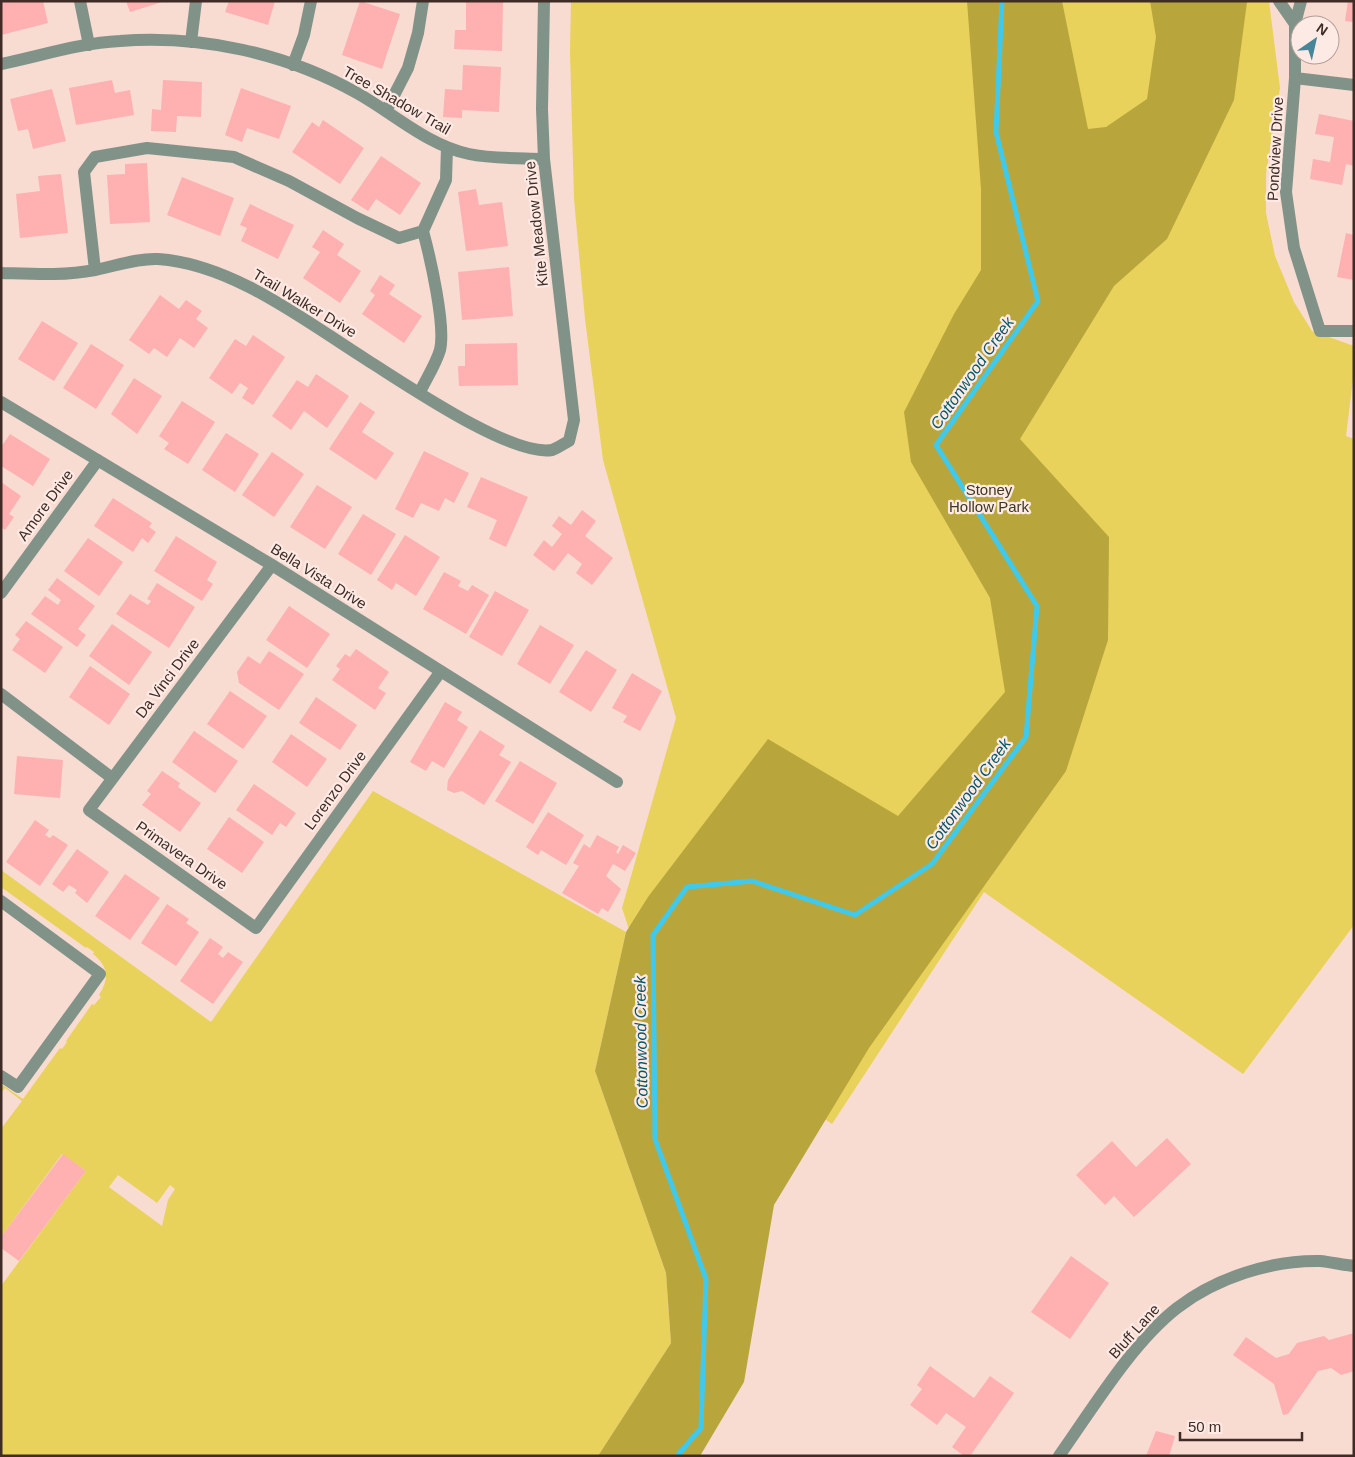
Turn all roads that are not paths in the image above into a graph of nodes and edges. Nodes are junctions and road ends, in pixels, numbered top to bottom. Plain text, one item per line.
1 (80, 1) edge
2 (196, 1) edge
3 (311, 1) edge
4 (423, 1) edge
5 (544, 1) edge
6 (1279, 1) edge
7 (1301, 1) edge
8 (1297, 15) edge
9 (1290, 17) edge
10 (191, 42) junction
11 (89, 45) junction
12 (1, 64) edge
13 (1295, 65) edge
14 (293, 66) junction
15 (1295, 78) junction
16 (1354, 85) edge
17 (386, 111) junction
18 (447, 147) junction
19 (544, 159) junction
20 (423, 232) junction
21 (95, 270) junction
22 (1, 273) edge
23 (1354, 331) edge
24 (420, 392) junction
25 (1, 402) edge
26 (569, 441) joint
27 (98, 460) junction
28 (272, 565) junction
29 (1, 593) edge
30 (441, 671) junction
31 (1, 694) edge
32 (112, 778) junction
33 (617, 782) dead end
34 (89, 810) joint
35 (1, 902) edge
36 (256, 928) joint
37 (1, 1076) edge
38 (1354, 1266) edge
39 (1059, 1456) edge

1 - 11 street
2 - 10 street
3 - 14 street
4 - 17 street
5 - 19 street, Kite Meadow Drive
6 - 9 street
7 - 8 street, Pondview Drive
10 - 11 street, Tree Shadow Trail
10 - 14 street, Tree Shadow Trail
11 - 12 street, Tree Shadow Trail
13 - 15 street, Pondview Drive
14 - 17 street, Tree Shadow Trail
15 - 16 street
15 - 23 street, Pondview Drive
17 - 18 street, Tree Shadow Trail
18 - 19 street, Tree Shadow Trail
18 - 20 street
19 - 26 street, Kite Meadow Drive
20 - 21 street
20 - 24 street
21 - 22 street, Trail Walker Drive
21 - 24 street, Trail Walker Drive
24 - 26 street, Trail Walker Drive
25 - 27 street, Bella Vista Drive
27 - 28 street, Bella Vista Drive
27 - 29 street, Amore Drive
28 - 30 street, Bella Vista Drive
28 - 32 street, Da Vinci Drive
30 - 33 street, Bella Vista Drive
30 - 36 street, Lorenzo Drive
31 - 32 street
32 - 34 street, Da Vinci Drive
34 - 36 street, Primavera Drive
35 - 37 street
38 - 39 street, Bluff Lane

